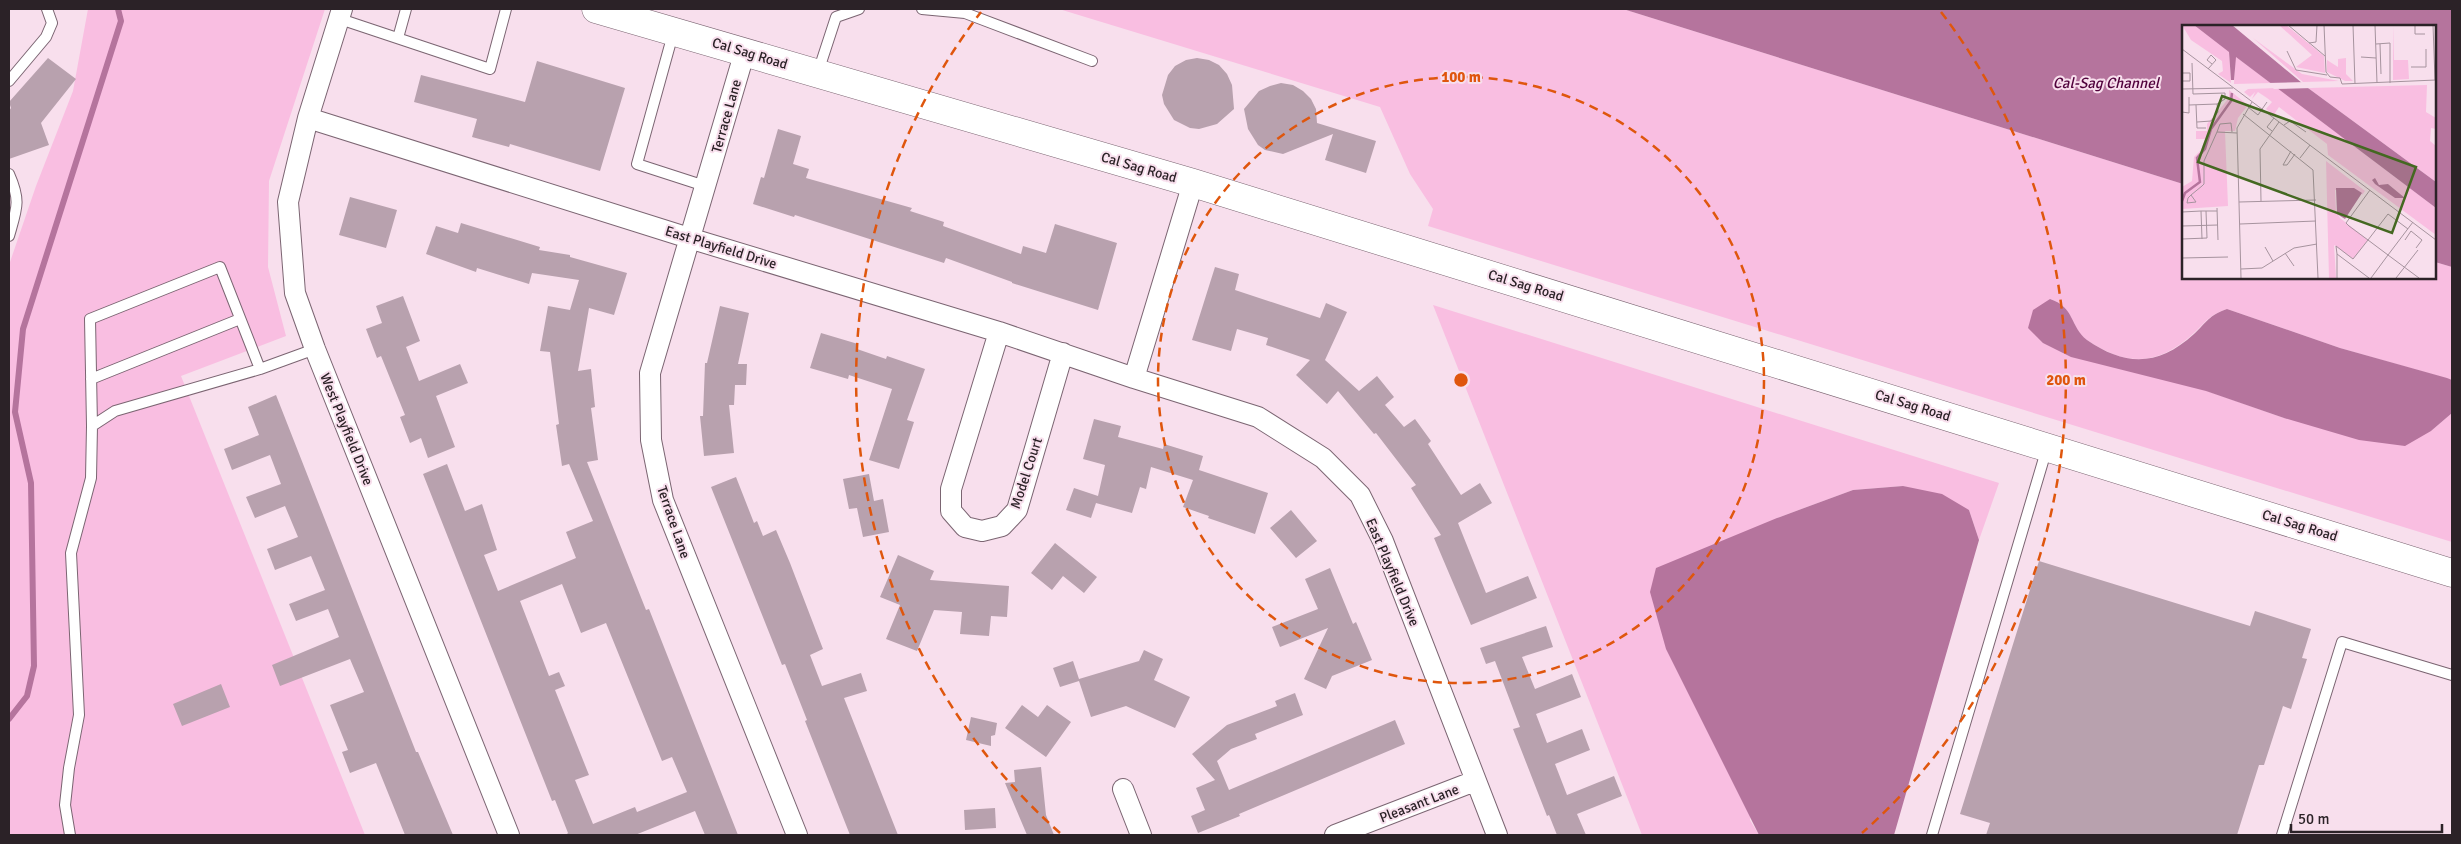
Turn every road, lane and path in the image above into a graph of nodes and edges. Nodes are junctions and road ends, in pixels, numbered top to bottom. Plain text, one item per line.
1 (47, 9) edge
2 (406, 9) edge
3 (506, 9) edge
4 (596, 9) edge
5 (859, 9) edge
6 (922, 9) edge
7 (341, 14) edge
8 (674, 30) junction
9 (398, 38) junction
10 (745, 51) junction
11 (1092, 61) dead end
12 (818, 73) junction
13 (9, 81) edge
14 (308, 118) junction
15 (9, 174) edge
16 (1193, 183) junction
17 (705, 186) junction
18 (9, 236) edge
19 (689, 238) junction
20 (240, 319) junction
21 (999, 332) junction
22 (315, 349) junction
23 (1063, 353) junction
24 (260, 369) junction
25 (1134, 378) junction
26 (91, 379) junction
27 (92, 426) junction
28 (2047, 447) junction
29 (2452, 573) edge
30 (2452, 675) edge
31 (1475, 781) junction
32 (1123, 789) dead end
33 (70, 835) edge
34 (509, 835) edge
35 (797, 835) edge
36 (1141, 835) edge
37 (1335, 835) edge
38 (1497, 835) edge
39 (1932, 835) edge
40 (2282, 835) edge

1 - 13 lane
2 - 9 lane
3 - 9 lane
4 - 8 main road, Cal Sag Road
5 - 12 lane
6 - 11 lane
7 - 9 lane
7 - 14 street, West Playfield Drive
8 - 10 main road, Cal Sag Road
8 - 17 lane
10 - 12 main road, Cal Sag Road
10 - 17 street, Terrace Lane
12 - 16 main road, Cal Sag Road
14 - 19 street, East Playfield Drive
14 - 22 street, West Playfield Drive
15 - 18 lane
16 - 25 street
16 - 28 main road, Cal Sag Road
17 - 19 street, Terrace Lane
19 - 21 street, East Playfield Drive
19 - 35 street, Terrace Lane
20 - 24 lane
20 - 26 lane
20 - 26 lane
21 - 23 street, East Playfield Drive
21 - 23 street, Model Court
22 - 24 lane
22 - 34 street, West Playfield Drive
23 - 25 street, East Playfield Drive
24 - 27 lane
25 - 31 street, East Playfield Drive
26 - 27 lane
27 - 33 lane
28 - 29 main road, Cal Sag Road
28 - 39 lane
30 - 40 lane
31 - 37 street, Pleasant Lane
31 - 38 street, East Playfield Drive
32 - 36 street

